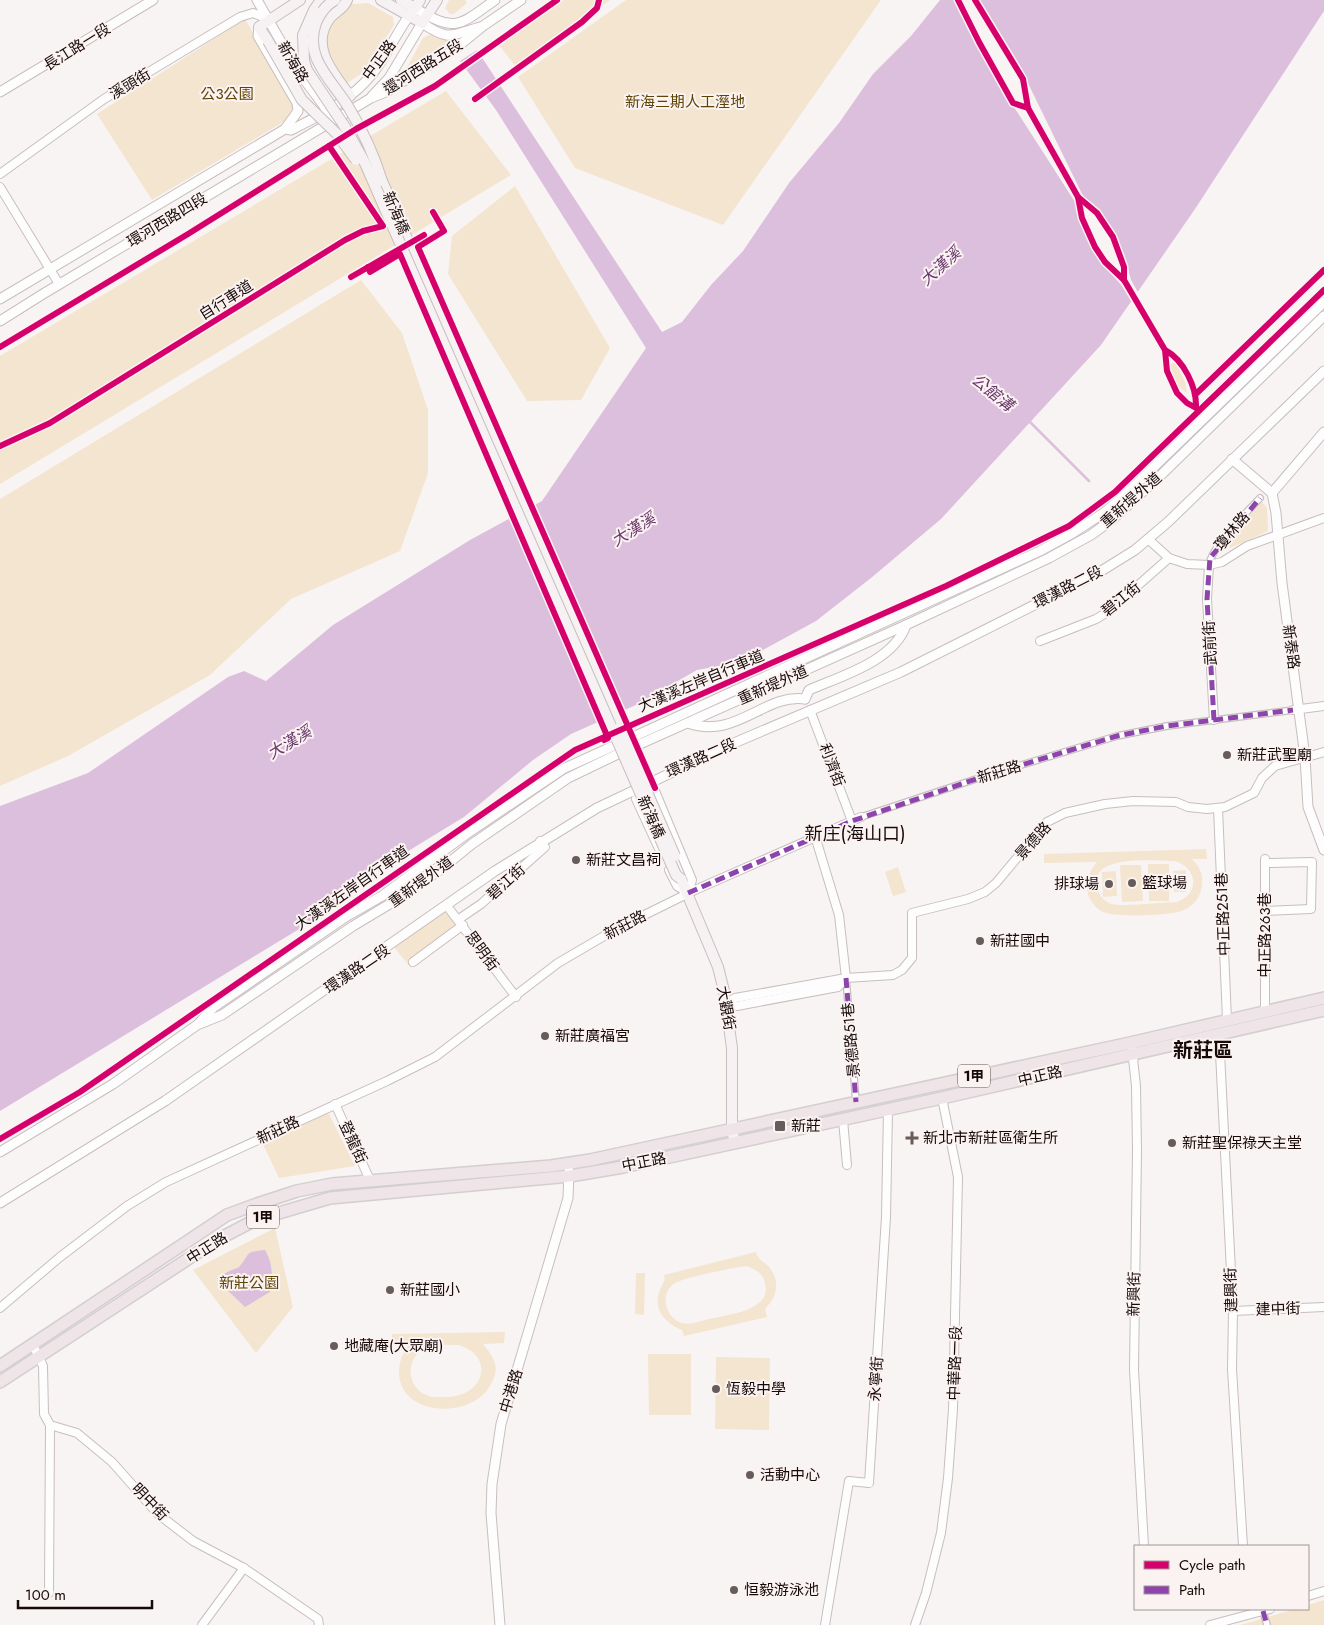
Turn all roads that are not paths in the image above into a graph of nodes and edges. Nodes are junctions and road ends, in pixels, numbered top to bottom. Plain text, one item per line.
1 (153, 0) edge
2 (257, 0) edge
3 (300, 0) edge
4 (321, 0) edge
5 (335, 0) edge
6 (347, 0) edge
7 (381, 0) edge
8 (402, 0) edge
9 (437, 0) edge
10 (495, 0) edge
11 (521, 0) edge
12 (414, 8) edge
13 (268, 19) junction
14 (424, 20) junction
15 (483, 26) junction
16 (259, 27) junction
17 (0, 92) edge
18 (350, 96) junction
19 (371, 98) junction
20 (328, 112) junction
21 (335, 120) junction
22 (285, 130) junction
23 (0, 174) edge
24 (374, 186) junction
25 (0, 188) edge
26 (50, 269) junction
27 (59, 284) junction
28 (0, 300) edge
29 (1324, 302) edge
30 (1324, 316) edge
31 (0, 321) edge
32 (1324, 371) edge
33 (1324, 432) edge
34 (1232, 459) junction
35 (1272, 493) junction
36 (1260, 498) dead end
37 (1324, 518) edge
38 (1278, 535) junction
39 (1148, 539) junction
40 (1169, 558) junction
41 (1209, 565) junction
42 (906, 625) junction
43 (1040, 642) dead end
44 (805, 699) junction
45 (1324, 706) edge
46 (810, 710) junction
47 (1296, 710) junction
48 (1214, 720) junction
49 (688, 723) junction
50 (1324, 752) edge
51 (1305, 757) junction
52 (655, 791) dead end
53 (636, 799) dead end
54 (1218, 808) junction
55 (861, 818) joint
56 (852, 821) junction
57 (815, 836) junction
58 (540, 841) junction
59 (1324, 850) edge
60 (681, 879) junction
61 (688, 893) junction
62 (447, 906) junction
63 (1265, 910) junction
64 (461, 922) junction
65 (413, 962) dead end
66 (846, 978) junction
67 (516, 997) junction
68 (1324, 998) edge
69 (727, 1002) junction
70 (1265, 1010) junction
71 (1324, 1010) edge
72 (1227, 1020) junction
73 (197, 1025) junction
74 (1219, 1034) junction
75 (1131, 1048) junction
76 (942, 1098) junction
77 (856, 1102) junction
78 (335, 1104) junction
79 (888, 1110) junction
80 (843, 1120) junction
81 (732, 1129) junction
82 (736, 1143) junction
83 (0, 1152) edge
84 (568, 1164) junction
85 (847, 1165) dead end
86 (570, 1176) junction
87 (370, 1180) junction
88 (0, 1203) edge
89 (1324, 1307) edge
90 (0, 1308) edge
91 (1233, 1311) junction
92 (33, 1345) junction
93 (39, 1357) junction
94 (0, 1366) edge
95 (0, 1382) edge
96 (50, 1424) junction
97 (1144, 1545) edge
98 (1243, 1545) edge
99 (244, 1568) junction
100 (1324, 1591) edge
101 (49, 1593) dead end
102 (1309, 1596) edge
103 (1265, 1610) edge
104 (202, 1625) edge
105 (318, 1625) edge
106 (500, 1625) edge
107 (825, 1625) edge
108 (915, 1625) edge
109 (1210, 1625) edge
110 (1268, 1625) edge

1 - 17 street, 長江路一段
2 - 13 street, 新海路
3 - 13 main road
4 - 24 main road, 新海橋, bridge
5 - 60 main road, 新海橋, bridge
6 - 18 main road
7 - 12 main road
8 - 12 main road
9 - 14 main road, 中正路
10 - 14 street
11 - 15 street
12 - 14 main road
12 - 18 street, 中正路
13 - 16 main road
13 - 20 street, 新海路
13 - 23 street, 溪頭街
14 - 15 street
14 - 19 street, 中正路
15 - 19 street, 還河西路五段
16 - 22 street
16 - 24 main road, bridge
18 - 20 street, 中正路
19 - 21 street, 還河西路五段
20 - 21 street, 新海路
20 - 22 street, 環河西路四段
21 - 27 street, 環河西路四段
22 - 26 street, 環河西路四段
24 - 60 main road, 新海橋, bridge
25 - 26 street
26 - 27 street
26 - 28 street, 環河西路四段
27 - 31 street, 環河西路四段
29 - 73 street, 重新堤外道
30 - 42 street, 重新堤外道
32 - 34 street, 環漢路二段
33 - 35 street
34 - 35 street
34 - 39 street, 環漢路二段
35 - 38 street, 新泰路
36 - 41 street, 瓊林路
37 - 38 street
38 - 41 street
38 - 47 street, 新泰路
39 - 40 street
39 - 46 street, 環漢路二段
40 - 41 street
40 - 43 street, 碧江街
41 - 48 street, 武前街
42 - 44 street
42 - 49 street, 重新堤外道
44 - 46 street
44 - 49 street
45 - 47 street, 新莊路
46 - 56 street, 利濟街
46 - 58 street, 環漢路二段
47 - 48 street, 新莊路
47 - 51 street, 新泰路
48 - 55 street, 新莊路
49 - 73 street, 重新堤外道
50 - 51 street, 景德路
51 - 54 street, 景德路
51 - 59 street, 新泰路
52 - 61 street, 大觀街
53 - 61 street, 大觀街
54 - 66 street, 景德路
54 - 72 street, 中正路251巷
55 - 56 street, 新莊路
56 - 57 street, 新莊路
57 - 61 street, 新莊路
57 - 66 street
58 - 62 street, 環漢路二段
58 - 64 street, 碧江街
60 - 61 main road, 大觀街
61 - 67 street, 新莊路
61 - 69 main road, 大觀街
62 - 64 street, 思明街
62 - 88 street, 環漢路二段
63 - 63 street, 中正路263巷
63 - 70 street, 中正路263巷
64 - 65 street, 碧江街
64 - 67 street, 思明街
66 - 69 street, 景德路
66 - 77 street, 景德路51巷
67 - 78 street, 新莊路
68 - 70 main road, 中正路 / 1甲
69 - 81 main road, 大觀街
70 - 72 main road, 中正路 / 1甲
71 - 74 main road, 中正路 / 1甲
72 - 75 main road, 中正路 / 1甲
73 - 83 street, 重新堤外道
74 - 75 main road, 中正路 / 1甲
74 - 91 street, 建興街
75 - 76 main road, 中正路 / 1甲
75 - 77 main road, 中正路 / 1甲
75 - 97 street, 新興街
76 - 79 main road, 中正路 / 1甲
76 - 108 street, 中華路一段
77 - 81 main road, 中正路 / 1甲
78 - 87 street, 登龍街
78 - 90 street, 新莊路
79 - 80 main road, 中正路 / 1甲
79 - 107 street, 永寧街
80 - 82 main road, 中正路 / 1甲
80 - 85 street
81 - 82 main road, 大觀街
81 - 84 main road, 中正路 / 1甲
82 - 86 main road, 中正路 / 1甲
84 - 86 street, 中港路
84 - 87 main road, 中正路 / 1甲
86 - 93 main road, 中正路 / 1甲
86 - 106 street, 中港路
87 - 92 main road, 中正路 / 1甲
89 - 91 street, 建中街
91 - 98 street, 建興街
92 - 93 street
92 - 94 main road, 中正路 / 1甲
93 - 95 main road, 中正路 / 1甲
93 - 96 street
96 - 99 street, 明中街
96 - 101 street
99 - 104 street
99 - 105 street, 明中街
100 - 102 street
103 - 109 street
103 - 110 street

